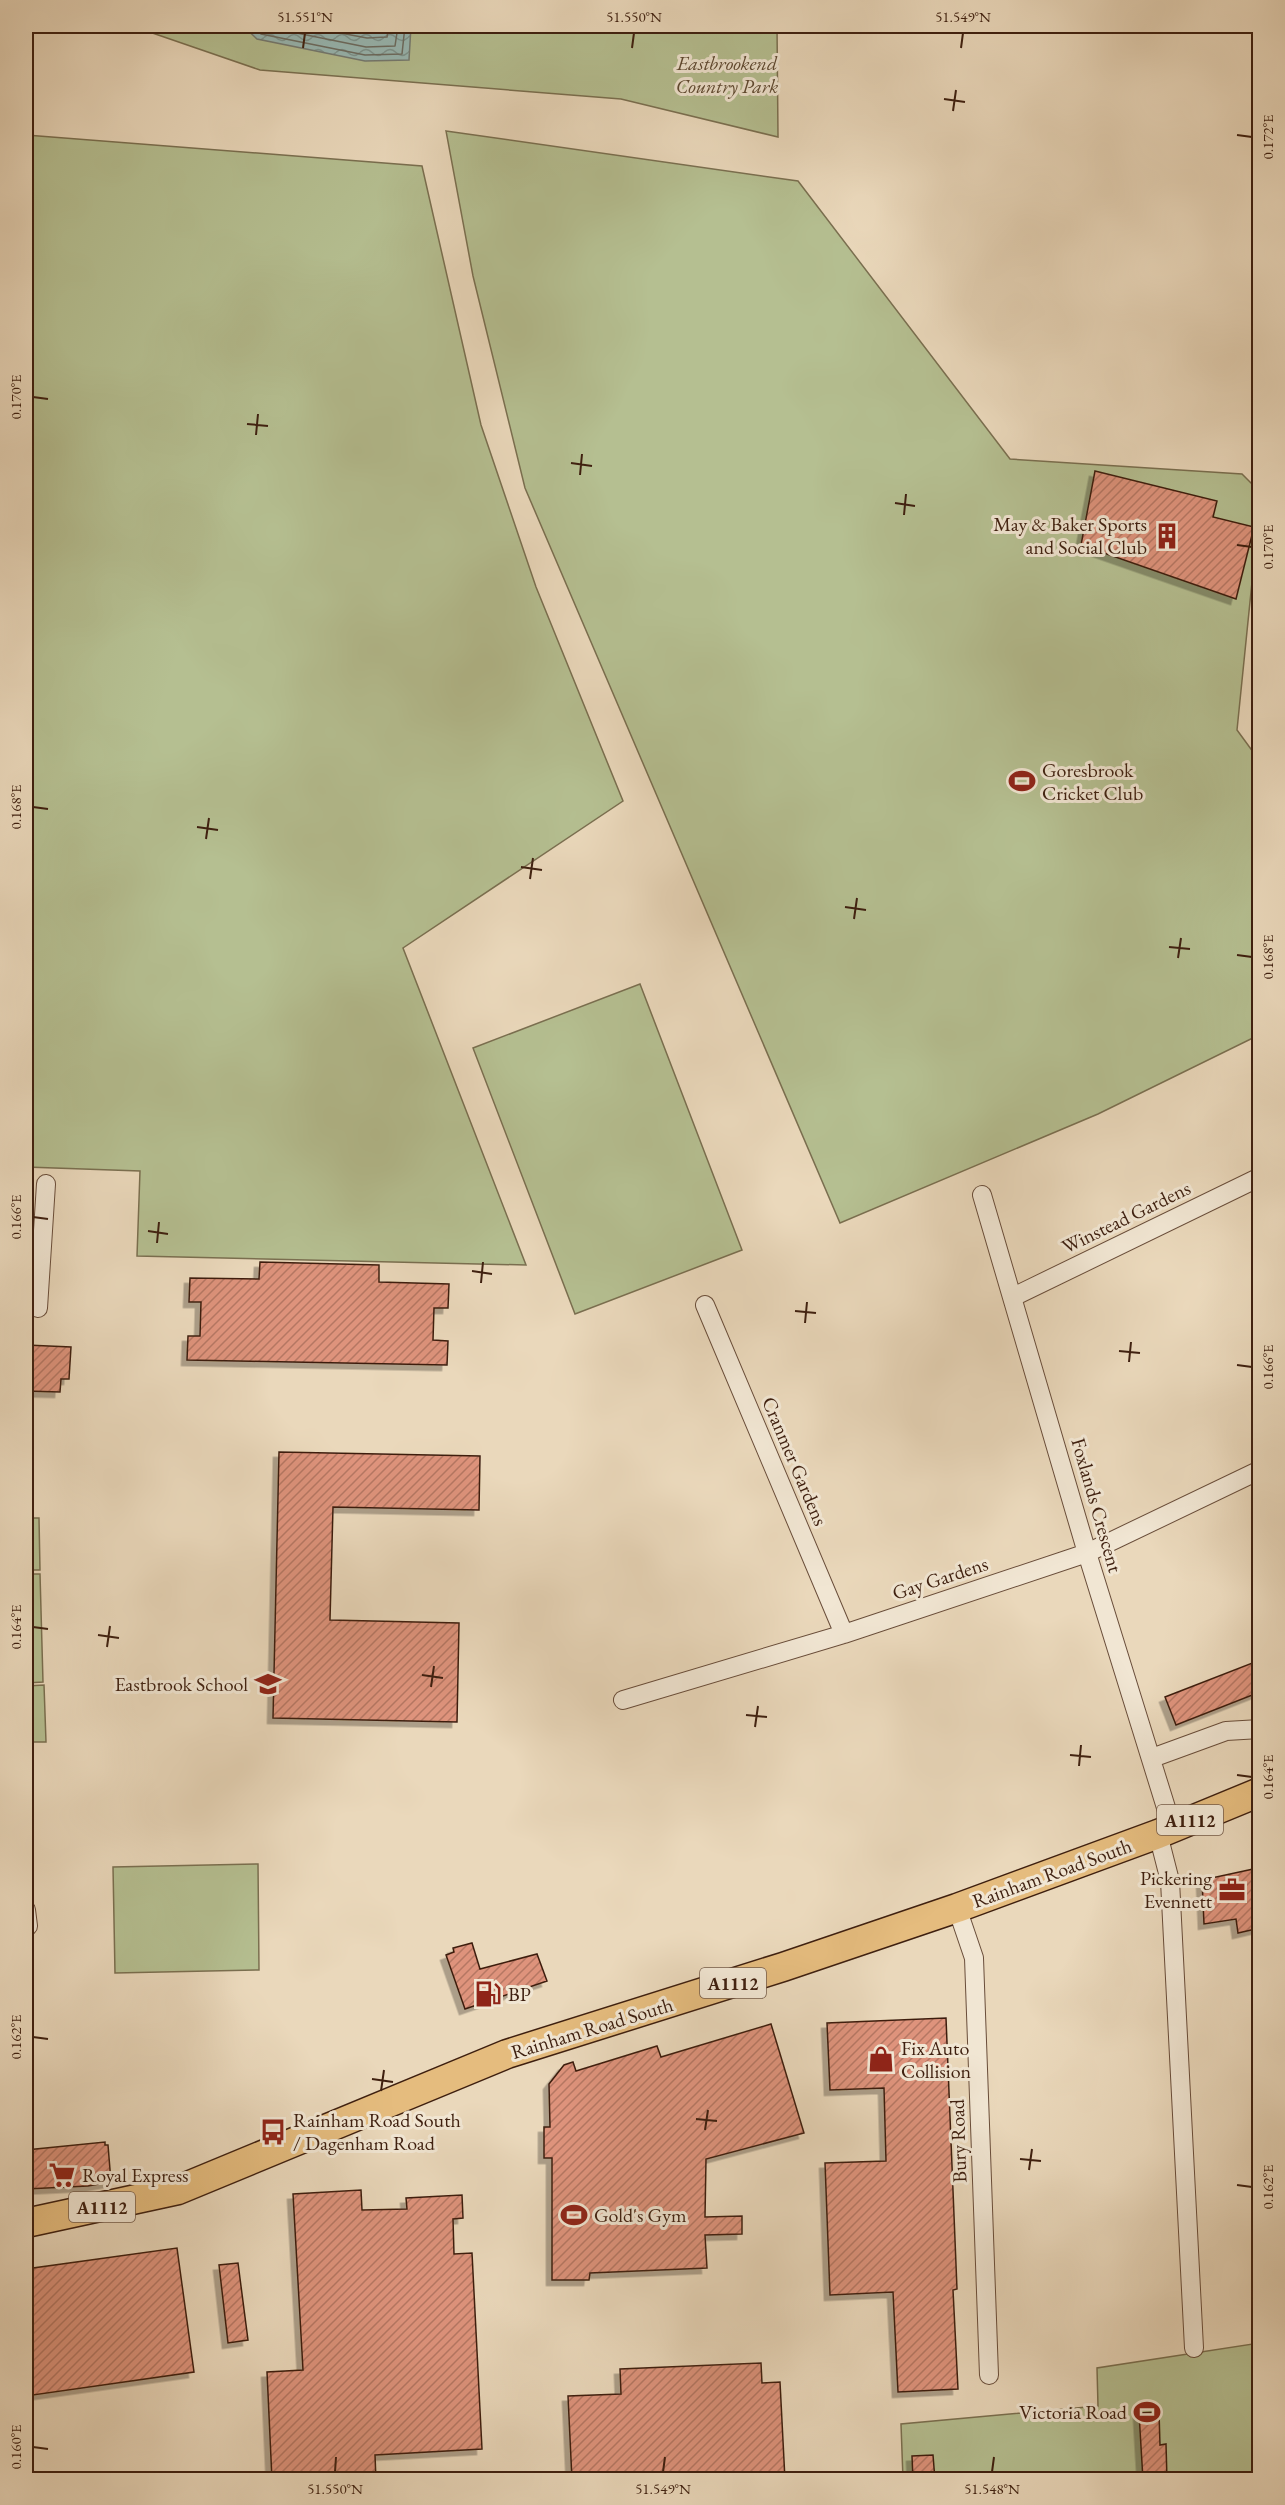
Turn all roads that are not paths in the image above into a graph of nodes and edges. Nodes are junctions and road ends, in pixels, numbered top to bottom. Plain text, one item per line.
1 (1260, 1177) edge
2 (46, 1184) dead end
3 (982, 1195) dead end
4 (33, 1269) edge
5 (1013, 1297) junction
6 (705, 1305) dead end
7 (38, 1308) dead end
8 (1260, 1470) edge
9 (1087, 1553) junction
10 (844, 1634) junction
11 (623, 1700) dead end
12 (1260, 1729) edge
13 (1152, 1758) junction
14 (1260, 1792) edge
15 (1165, 1831) junction
16 (957, 1908) junction
17 (26, 1910) edge
18 (26, 1928) edge
19 (26, 2223) edge
20 (1194, 2348) dead end
21 (989, 2375) dead end

1 - 5 street, Winstead Gardens
2 - 4 street
3 - 5 street, Foxlands Crescent
4 - 7 street
5 - 9 street, Foxlands Crescent
6 - 10 street, Cranmer Gardens
8 - 9 street, Gay Gardens
9 - 10 street, Gay Gardens
9 - 13 street, Foxlands Crescent
10 - 11 street, Gay Gardens
12 - 13 street
13 - 15 street, Foxlands Crescent
14 - 15 main road, Rainham Road South / A1112
15 - 16 main road, Rainham Road South / A1112
15 - 20 street
16 - 19 main road, Rainham Road South / A1112
16 - 21 street, Bury Road
17 - 18 street

